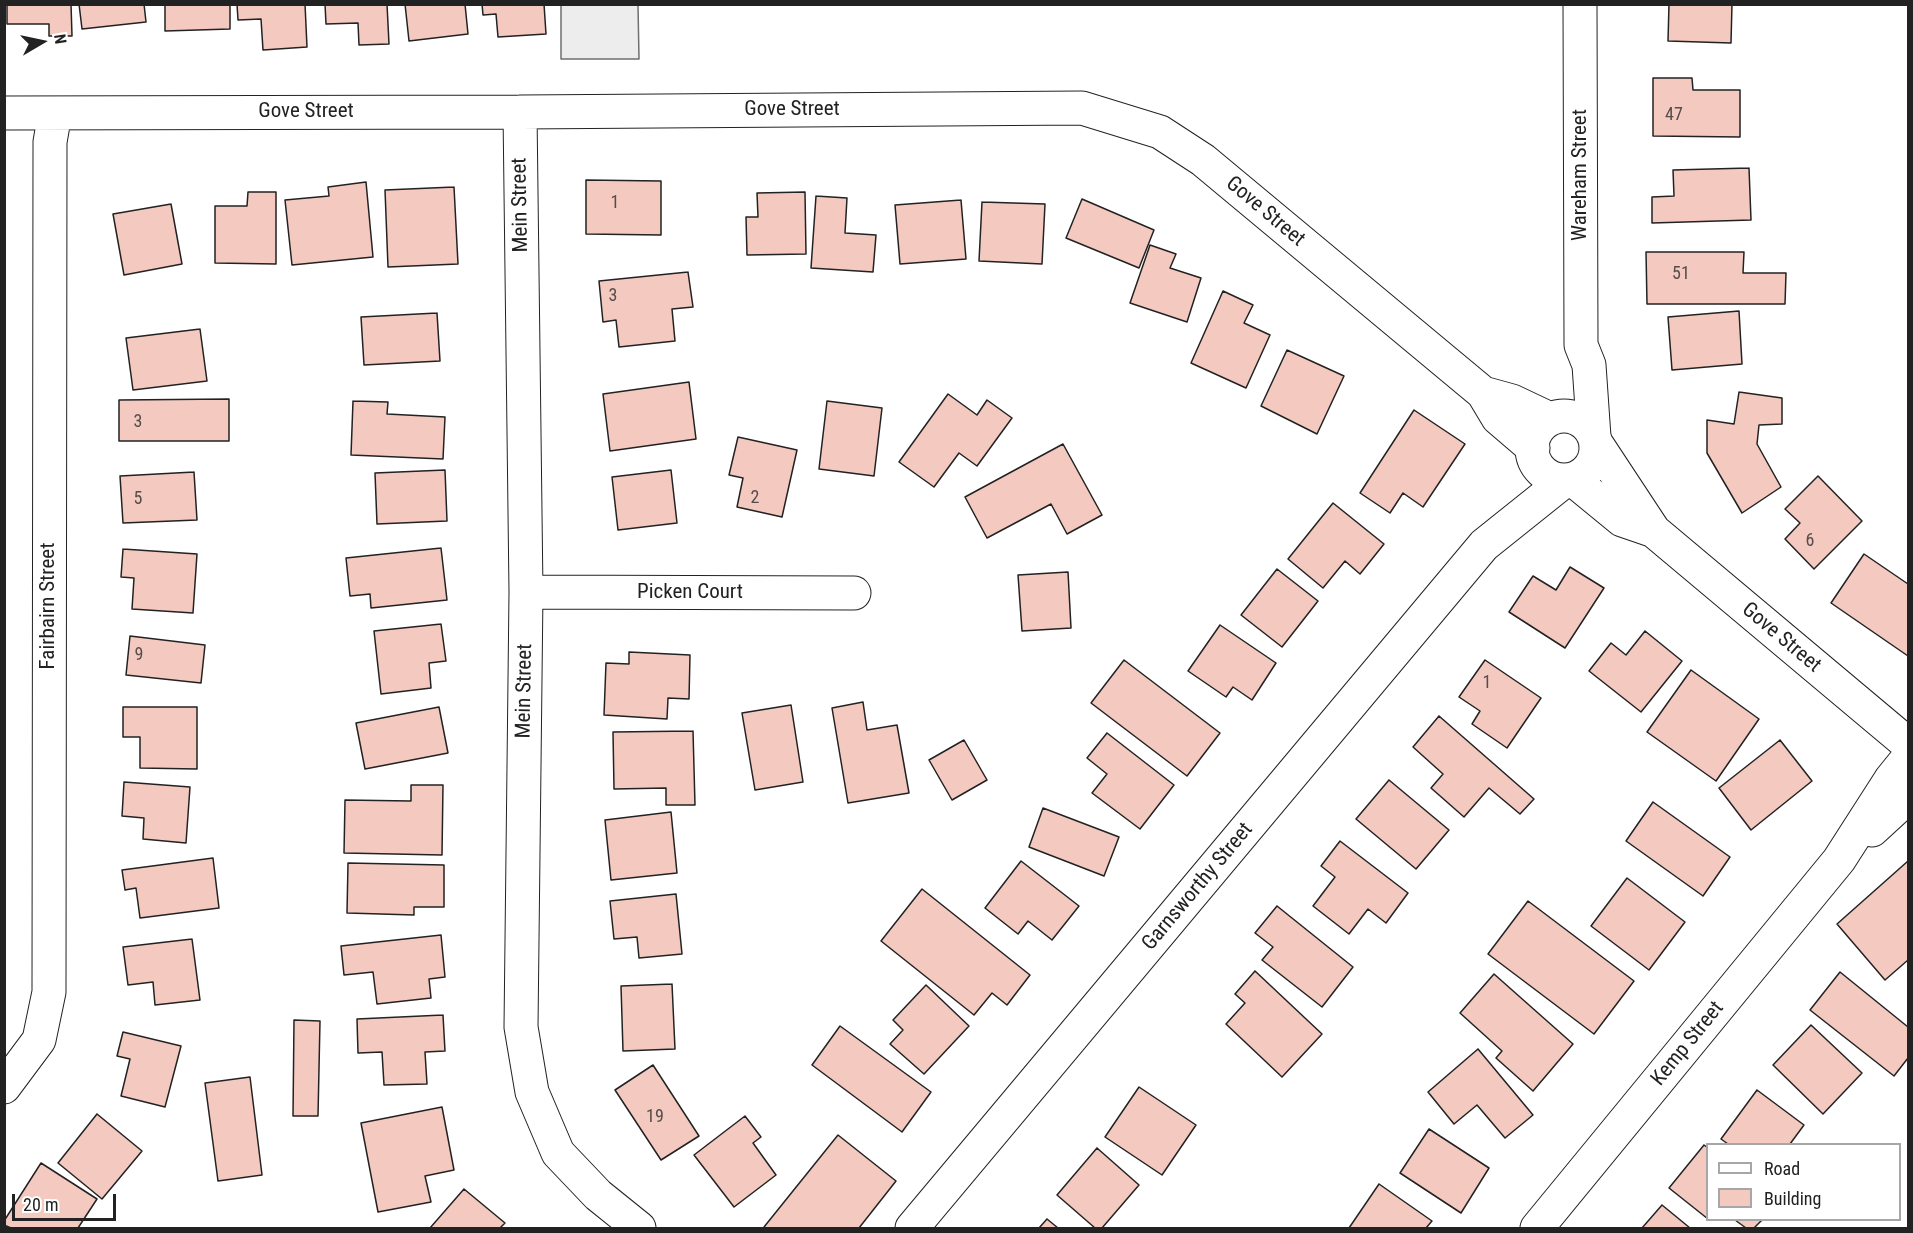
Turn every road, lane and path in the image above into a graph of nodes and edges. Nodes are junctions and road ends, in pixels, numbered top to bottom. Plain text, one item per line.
1 (1580, 4) edge
2 (520, 112) junction
3 (4, 113) edge
4 (55, 113) junction
5 (1581, 345) junction
6 (1483, 393) junction
7 (1552, 419) junction
8 (1595, 440) junction
9 (1533, 451) junction
10 (1568, 480) junction
11 (1654, 531) junction
12 (1484, 545) junction
13 (526, 592) junction
14 (854, 593) dead end
15 (1908, 744) edge
16 (1908, 758) edge
17 (1908, 797) edge
18 (1839, 860) junction
19 (4, 1087) edge
20 (639, 1228) edge
21 (912, 1228) edge
22 (1537, 1228) edge

1 - 5 street, Wareham Street
2 - 4 street, Gove Street
2 - 6 street, Gove Street
2 - 13 street, Mein Street
3 - 4 street, Gove Street
4 - 19 street, Fairbairn Street
5 - 7 street, Wareham Street
5 - 8 street, Wareham Street
6 - 7 street, Gove Street
6 - 9 street, Gove Street
7 - 8 street
7 - 9 street
8 - 10 street
8 - 11 street, Gove Street
9 - 10 street
9 - 12 street, Garnsworthy Street
10 - 11 street, Gove Street
10 - 12 street, Garnsworthy Street
11 - 15 street, Gove Street
12 - 21 street, Garnsworthy Street
13 - 14 street, Picken Court
13 - 20 street, Mein Street
16 - 18 street, Kemp Street
17 - 18 street, Kemp Street
18 - 22 street, Kemp Street

